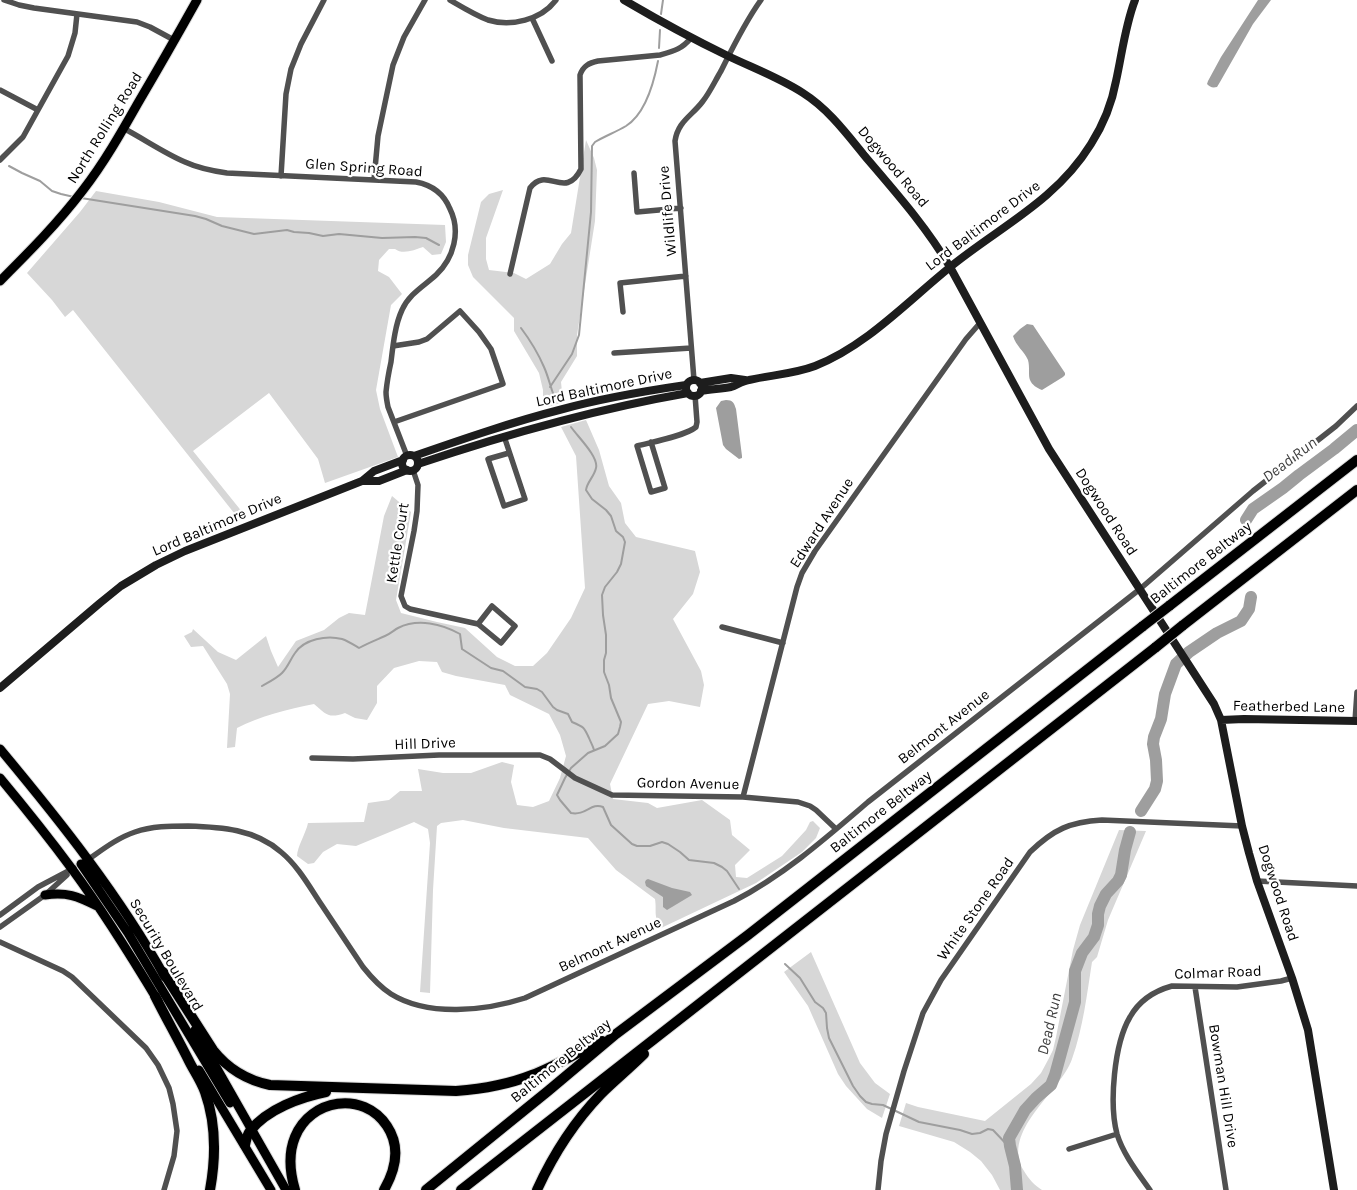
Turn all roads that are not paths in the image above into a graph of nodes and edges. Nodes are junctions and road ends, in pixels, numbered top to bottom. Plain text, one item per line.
1 (4, 0) edge
2 (197, 0) edge
3 (324, 0) edge
4 (425, 0) edge
5 (450, 0) edge
6 (556, 0) edge
7 (624, 0) edge
8 (761, 0) edge
9 (1135, 0) edge
10 (77, 14) junction
11 (532, 18) junction
12 (691, 38) junction
13 (174, 40) junction
14 (728, 56) junction
15 (552, 61) dead end
16 (0, 90) edge
17 (38, 110) junction
18 (123, 128) junction
19 (1, 159) edge
20 (634, 172) dead end
21 (281, 176) junction
22 (374, 180) junction
23 (681, 208) junction
24 (950, 267) junction
25 (510, 274) dead end
26 (686, 276) junction
27 (0, 281) edge
28 (623, 312) dead end
29 (980, 323) junction
30 (393, 346) junction
31 (691, 348) junction
32 (614, 353) dead end
33 (694, 388) junction
34 (1357, 406) edge
35 (394, 422) junction
36 (504, 436) junction
37 (651, 442) junction
38 (509, 453) junction
39 (408, 457) junction
40 (1357, 460) edge
41 (413, 468) junction
42 (362, 481) junction
43 (1357, 490) edge
44 (1140, 589) junction
45 (478, 624) junction
46 (722, 626) dead end
47 (783, 643) junction
48 (0, 688) edge
49 (1357, 692) edge
50 (1221, 720) junction
51 (1356, 721) edge
52 (0, 749) edge
53 (540, 755) joint
54 (312, 758) dead end
55 (0, 778) edge
56 (743, 797) junction
57 (1242, 826) junction
58 (836, 829) junction
59 (85, 861) junction
60 (72, 870) junction
61 (1257, 881) junction
62 (1357, 886) edge
63 (45, 895) junction
64 (98, 906) junction
65 (0, 915) edge
66 (0, 927) edge
67 (0, 942) edge
68 (162, 972) junction
69 (1292, 978) junction
70 (1195, 987) junction
71 (155, 996) junction
72 (685, 1015) junction
73 (616, 1034) junction
74 (347, 1088) junction
75 (251, 1130) junction
76 (1117, 1134) junction
77 (245, 1145) junction
78 (1069, 1149) dead end
79 (164, 1190) edge
80 (210, 1190) edge
81 (271, 1190) edge
82 (286, 1190) edge
83 (295, 1190) edge
84 (384, 1190) edge
85 (426, 1190) edge
86 (461, 1190) edge
87 (537, 1190) edge
88 (878, 1190) edge
89 (1150, 1190) edge
90 (1226, 1190) edge
91 (1334, 1190) edge

1 - 10 street
2 - 13 main road, North Rolling Road
3 - 21 street
4 - 22 street
5 - 11 street
6 - 11 street
7 - 12 main road, Dogwood Road
8 - 14 street, Wildlife Drive
9 - 24 main road, Lord Baltimore Drive
10 - 13 street
10 - 17 street
11 - 15 street
12 - 14 main road, Dogwood Road
12 - 25 street
13 - 18 main road, North Rolling Road
14 - 23 street, Wildlife Drive
14 - 24 main road, Dogwood Road
16 - 17 street
17 - 19 street
18 - 21 street, Glen Spring Road
18 - 27 main road, North Rolling Road
20 - 23 street
21 - 22 street, Glen Spring Road
22 - 30 street, Glen Spring Road
23 - 26 street, Wildlife Drive
24 - 29 main road, Dogwood Road
24 - 33 main road, Lord Baltimore Drive
26 - 28 street
26 - 31 street, Wildlife Drive
29 - 44 main road, Dogwood Road
29 - 47 street, Edward Avenue
30 - 35 street, Glen Spring Road
30 - 35 street
31 - 32 street
31 - 33 street, Wildlife Drive
33 - 36 main road, Lord Baltimore Drive
33 - 37 street, Wildlife Drive
33 - 39 main road, Lord Baltimore Drive
34 - 44 street, Belmont Avenue
35 - 39 street, Glen Spring Road
36 - 38 street
36 - 41 main road, Lord Baltimore Drive
37 - 37 street
38 - 38 street
39 - 41 main road
39 - 41 main road
39 - 42 main road, Lord Baltimore Drive
40 - 73 highway, Baltimore Beltway, bridge
41 - 42 main road, Lord Baltimore Drive
41 - 45 street, Kettle Court
42 - 48 main road, Lord Baltimore Drive
43 - 72 highway, bridge
44 - 50 main road, Dogwood Road
44 - 58 street, Belmont Avenue
45 - 45 street, Kettle Court
46 - 47 street
47 - 56 street, Edward Avenue
49 - 51 street
50 - 51 main road, Featherbed Lane
50 - 57 main road, Dogwood Road
52 - 59 main road, Security Boulevard
53 - 54 street, Hill Drive
53 - 56 street, Gordon Avenue
55 - 60 main road, Security Boulevard
56 - 58 street, Gordon Avenue
57 - 61 main road, Dogwood Road
57 - 88 street, White Stone Road
58 - 59 street, Belmont Avenue
59 - 60 street, Belmont Avenue
59 - 68 main road, Security Boulevard
59 - 75 main road
60 - 63 street, Belmont Avenue
60 - 64 main road, Security Boulevard
60 - 65 street, Belmont Avenue
61 - 62 street
61 - 69 main road, Dogwood Road
63 - 64 main road
63 - 66 street, Belmont Avenue
64 - 71 main road, Security Boulevard
67 - 79 street
68 - 74 highway
68 - 75 main road, Security Boulevard
69 - 70 street, Colmar Road
69 - 91 main road, Dogwood Road
70 - 76 street, Colmar Road
70 - 90 street, Bowman Hill Drive
71 - 77 main road, Security Boulevard
71 - 80 highway
72 - 86 highway
72 - 87 highway
73 - 74 highway
73 - 85 highway, Baltimore Beltway
74 - 75 highway
75 - 77 highway
75 - 82 main road, Security Boulevard
76 - 78 street
76 - 89 street, Colmar Road
77 - 81 main road, Security Boulevard
83 - 84 highway

